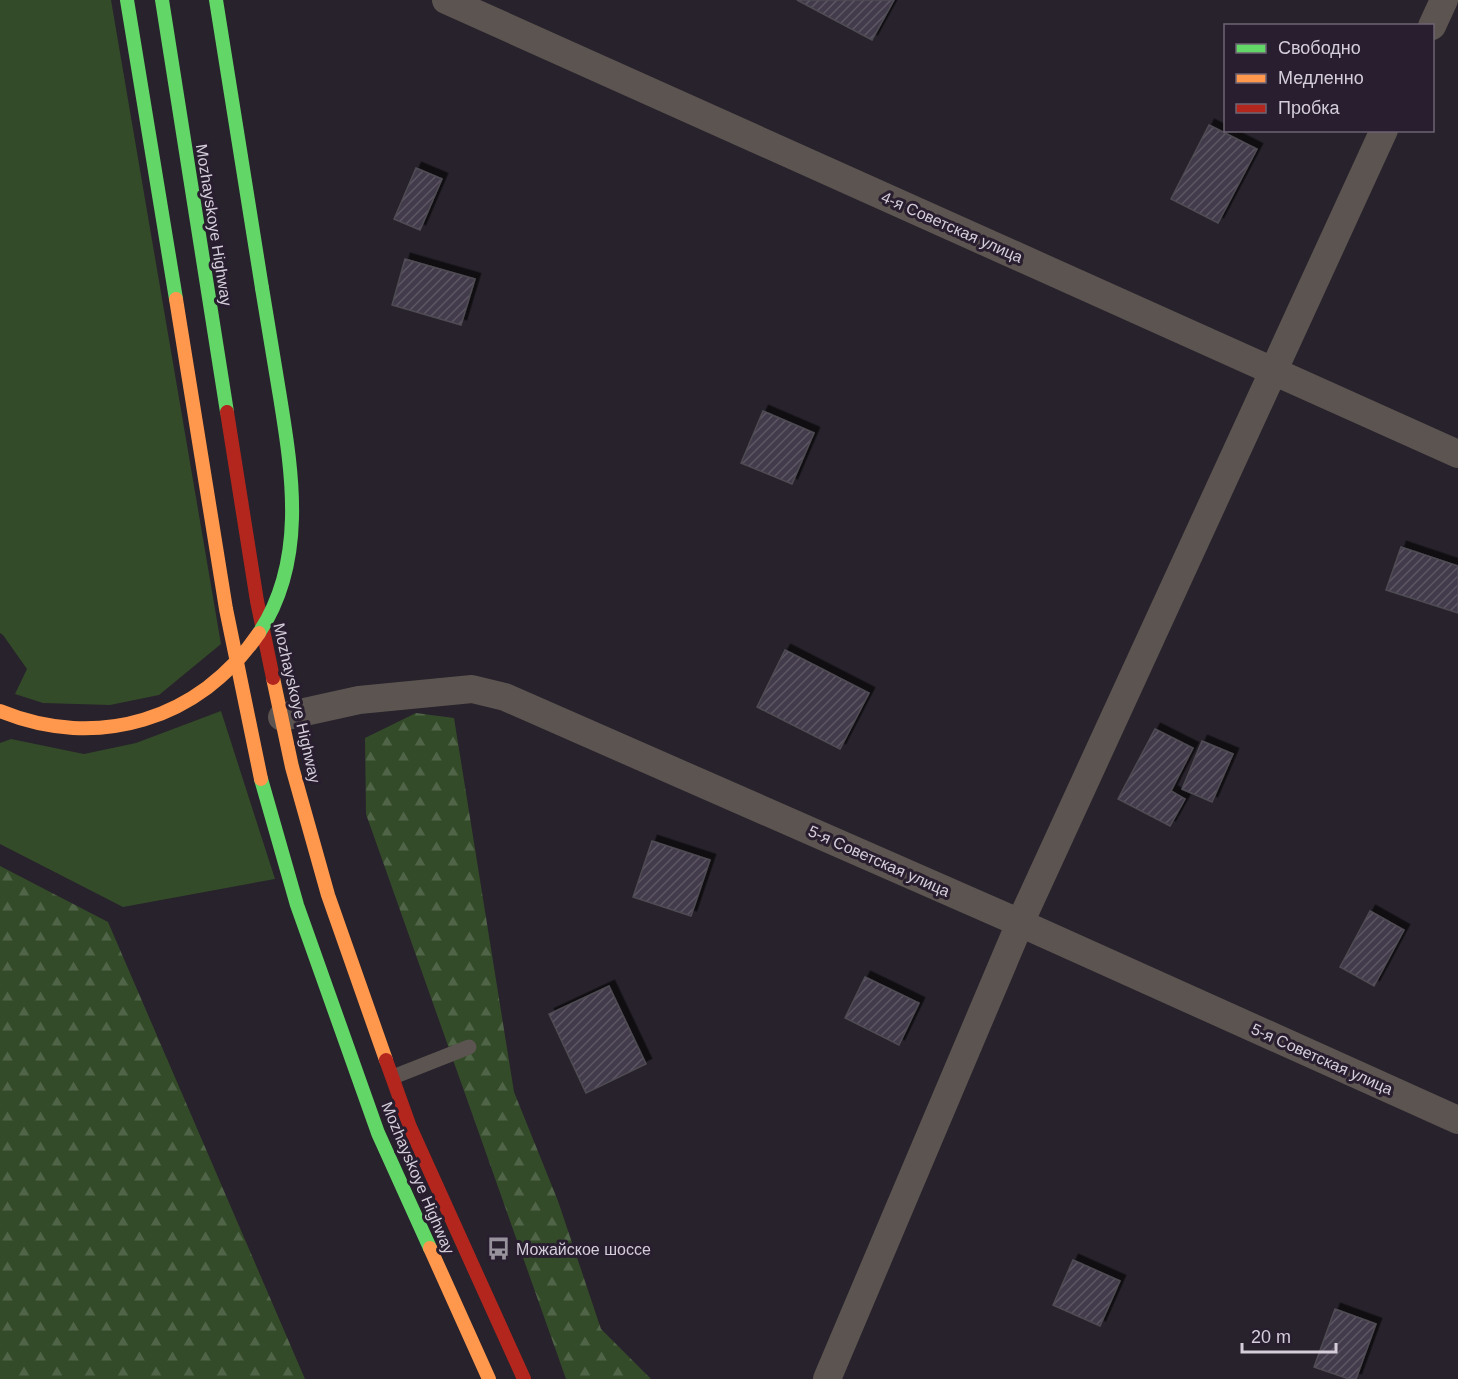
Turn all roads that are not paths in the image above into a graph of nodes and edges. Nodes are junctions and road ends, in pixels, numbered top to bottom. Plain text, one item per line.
1 (127, 0) edge
2 (162, 0) edge
3 (216, 0) edge
4 (446, 0) edge
5 (1444, 0) edge
6 (1433, 24) edge
7 (1383, 132) edge
8 (1273, 371) junction
9 (1458, 454) edge
10 (0, 711) edge
11 (282, 717) junction
12 (1020, 923) junction
13 (469, 1047) dead end
14 (393, 1077) junction
15 (1458, 1120) edge
16 (489, 1379) edge
17 (524, 1379) edge
18 (827, 1379) edge

1 - 16 main road, Mozhayskoye Highway
2 - 11 main road, Mozhayskoye Highway
3 - 10 main road, bridge
4 - 8 street, 4-я Советская улица
5 - 6 street
7 - 8 street
8 - 9 street, 4-я Советская улица
8 - 12 street
11 - 12 street, 5-я Советская улица
11 - 14 main road, Mozhayskoye Highway
12 - 15 street, 5-я Советская улица
12 - 18 street
13 - 14 lane
14 - 17 main road, Mozhayskoye Highway

